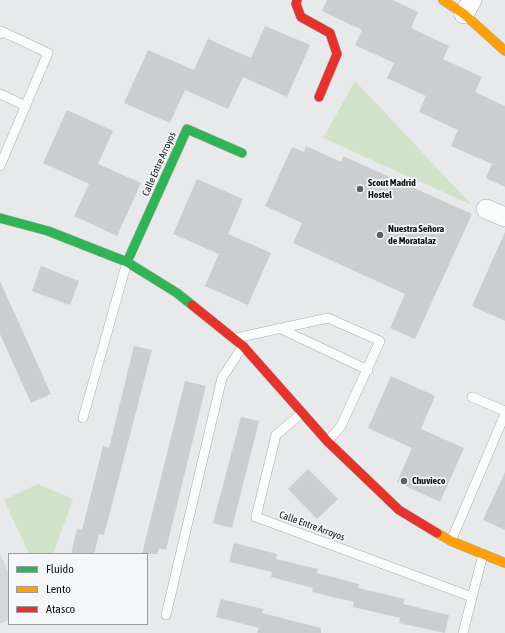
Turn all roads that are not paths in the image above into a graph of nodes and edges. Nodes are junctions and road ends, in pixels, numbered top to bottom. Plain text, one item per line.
1 (297, 0) edge
2 (443, 0) edge
3 (468, 7) edge
4 (0, 34) edge
5 (505, 51) edge
6 (0, 94) edge
7 (319, 98) dead end
8 (26, 106) junction
9 (242, 153) dead end
10 (0, 166) edge
11 (486, 209) dead end
12 (505, 217) edge
13 (0, 218) edge
14 (127, 262) junction
15 (279, 328) junction
16 (234, 338) junction
17 (242, 346) junction
18 (368, 370) junction
19 (472, 397) dead end
20 (505, 411) edge
21 (302, 413) junction
22 (505, 414) edge
23 (83, 418) dead end
24 (502, 430) edge
25 (328, 442) junction
26 (452, 541) junction
27 (483, 554) junction
28 (505, 563) edge
29 (472, 597) junction
30 (166, 614) dead end
31 (463, 633) edge

1 - 7 street
2 - 3 street
3 - 5 street
4 - 8 lane
6 - 8 lane
8 - 10 lane
9 - 14 street, Calle Entre Arroyos
11 - 12 street
13 - 14 street
14 - 16 street
14 - 23 lane
15 - 16 lane
15 - 18 lane
15 - 18 lane
16 - 17 street
17 - 21 street
17 - 30 lane
18 - 25 lane
19 - 20 lane
21 - 25 street
21 - 29 lane, Calle Entre Arroyos
22 - 24 lane
24 - 26 lane
25 - 26 street
26 - 27 street
27 - 28 street
27 - 29 lane
29 - 31 lane

